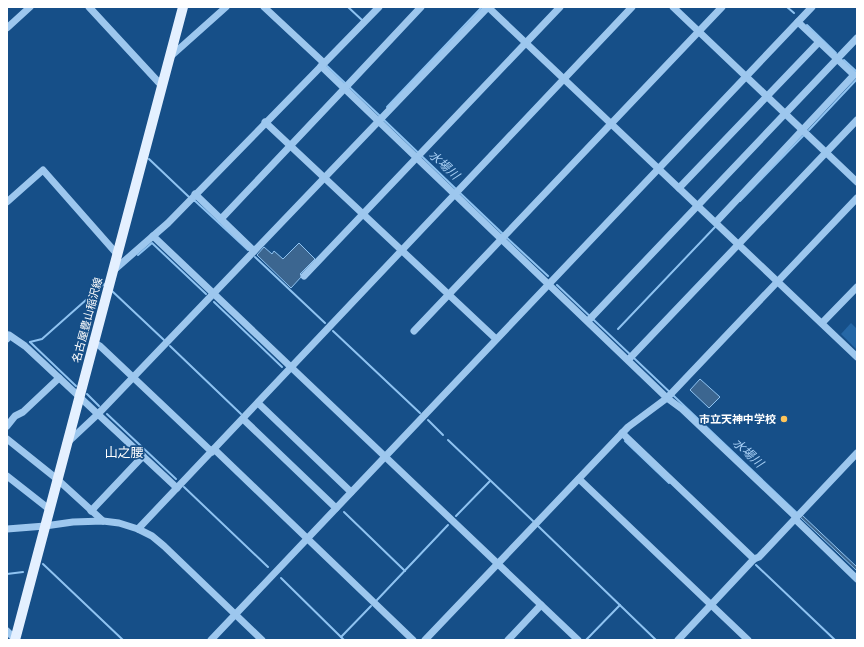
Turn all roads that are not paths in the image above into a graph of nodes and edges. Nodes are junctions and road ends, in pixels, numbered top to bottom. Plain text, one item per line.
1 (30, 7) edge
2 (89, 7) edge
3 (183, 7) edge
4 (226, 7) edge
5 (264, 7) edge
6 (379, 7) edge
7 (422, 7) edge
8 (488, 7) edge
9 (560, 7) edge
10 (632, 7) edge
11 (674, 7) edge
12 (722, 7) edge
13 (812, 7) edge
14 (798, 22) junction
15 (7, 28) edge
16 (699, 31) junction
17 (857, 38) edge
18 (819, 42) junction
19 (526, 43) junction
20 (170, 57) junction
21 (837, 59) junction
22 (322, 65) junction
23 (746, 76) junction
24 (564, 79) junction
25 (162, 86) junction
26 (346, 87) junction
27 (767, 96) junction
28 (786, 113) junction
29 (381, 120) junction
30 (857, 120) edge
31 (265, 122) junction
32 (612, 124) junction
33 (803, 130) junction
34 (290, 146) junction
35 (826, 153) junction
36 (418, 155) junction
37 (659, 168) junction
38 (324, 178) junction
39 (857, 182) edge
40 (679, 188) junction
41 (457, 192) junction
42 (194, 194) junction
43 (857, 198) edge
44 (7, 202) edge
45 (698, 206) junction
46 (363, 214) junction
47 (220, 219) junction
48 (716, 222) junction
49 (153, 236) junction
50 (504, 237) junction
51 (738, 244) junction
52 (402, 250) junction
53 (254, 251) junction
54 (117, 254) junction
55 (112, 271) junction
56 (304, 276) dead end
57 (778, 282) junction
58 (549, 284) junction
59 (857, 287) edge
60 (213, 293) junction
61 (449, 295) junction
62 (590, 319) junction
63 (822, 324) junction
64 (414, 331) dead end
65 (7, 339) edge
66 (496, 339) junction
67 (93, 342) junction
68 (632, 356) dead end
69 (857, 357) edge
70 (292, 367) junction
71 (133, 377) junction
72 (59, 378) junction
73 (79, 397) junction
74 (668, 397) junction
75 (258, 403) junction
76 (98, 414) junction
77 (243, 419) junction
78 (7, 426) edge
79 (622, 433) junction
80 (7, 439) edge
81 (66, 444) junction
82 (213, 450) junction
83 (857, 453) edge
84 (143, 456) junction
85 (385, 456) junction
86 (7, 476) edge
87 (579, 479) junction
88 (57, 480) junction
89 (177, 488) junction
90 (351, 492) junction
91 (336, 508) junction
92 (49, 510) junction
93 (91, 511) junction
94 (797, 516) junction
95 (103, 521) junction
96 (45, 526) junction
97 (7, 529) edge
98 (138, 529) junction
99 (307, 538) junction
100 (754, 559) junction
101 (498, 564) junction
102 (857, 579) edge
103 (541, 605) junction
104 (711, 605) junction
105 (235, 614) junction
106 (7, 631) edge
107 (15, 640) edge
108 (211, 640) edge
109 (262, 640) edge
110 (414, 640) edge
111 (425, 640) edge
112 (508, 640) edge
113 (578, 640) edge
114 (678, 640) edge
115 (748, 640) edge

1 - 15 street
2 - 25 street
3 - 20 main road, 名古屋豊山稲沢線
4 - 20 street
5 - 22 street
6 - 22 street
7 - 26 street
8 - 19 street
8 - 29 street
9 - 19 street
10 - 24 street
11 - 16 street
12 - 16 street
13 - 14 street
14 - 18 street
14 - 23 street
16 - 23 street
16 - 32 street
17 - 21 street
18 - 21 street
18 - 27 street
19 - 24 street
19 - 36 street
20 - 25 main road, 名古屋豊山稲沢線
21 - 28 street
21 - 33 street
22 - 26 street
22 - 31 street
23 - 27 street
23 - 37 street
24 - 32 street
24 - 41 street
25 - 54 main road, 名古屋豊山稲沢線
26 - 29 street
26 - 34 street
27 - 28 street
27 - 40 street
28 - 33 street
28 - 45 street
29 - 36 street
29 - 38 street
30 - 35 street
31 - 34 street
31 - 42 street
32 - 37 street
32 - 50 street
33 - 35 street
33 - 48 street
34 - 38 street
34 - 47 street
35 - 39 street
35 - 51 street
36 - 41 street
36 - 46 street
37 - 40 street
37 - 58 street
38 - 46 street
38 - 53 street
40 - 45 street
41 - 50 street
41 - 52 street
42 - 47 street
42 - 49 street
43 - 57 street
44 - 54 street
45 - 48 street
45 - 62 street
46 - 52 street
46 - 56 street
47 - 53 street
48 - 51 street
49 - 55 street
49 - 60 street
50 - 58 street
50 - 61 street
51 - 57 street
51 - 68 street
52 - 61 street
52 - 70 street
53 - 60 street
54 - 55 main road, 名古屋豊山稲沢線
55 - 67 main road, 名古屋豊山稲沢線
57 - 63 street
57 - 74 street
58 - 62 street
58 - 66 street
59 - 63 street
60 - 70 street
60 - 71 street
61 - 64 street
61 - 66 street
62 - 74 street
63 - 69 street
65 - 72 street
66 - 85 street
67 - 71 street
67 - 73 main road, 名古屋豊山稲沢線
70 - 75 street
70 - 85 street
71 - 76 street
71 - 82 street
72 - 73 street
72 - 78 street
73 - 76 street
73 - 81 main road, 名古屋豊山稲沢線
74 - 79 street
74 - 94 street
75 - 77 street
75 - 90 street
76 - 81 street
76 - 84 street
77 - 82 street
77 - 91 street
79 - 87 street
79 - 100 street
80 - 88 street
81 - 88 main road, 名古屋豊山稲沢線
82 - 89 street
82 - 99 street
83 - 94 street
84 - 89 street
84 - 93 street
85 - 90 street
85 - 101 street
86 - 92 street
87 - 101 street
87 - 104 street
88 - 92 main road, 名古屋豊山稲沢線
88 - 93 street
89 - 98 street
90 - 91 street
91 - 99 street
92 - 96 main road, 名古屋豊山稲沢線
93 - 95 street
94 - 100 street
94 - 102 street
95 - 96 street
95 - 98 street
96 - 97 street
96 - 107 main road, 名古屋豊山稲沢線
98 - 105 street
99 - 105 street
99 - 110 street
100 - 104 street
101 - 103 street
101 - 111 street
103 - 112 street
103 - 113 street
104 - 114 street
104 - 115 street
105 - 108 street
105 - 109 street
106 - 107 street

